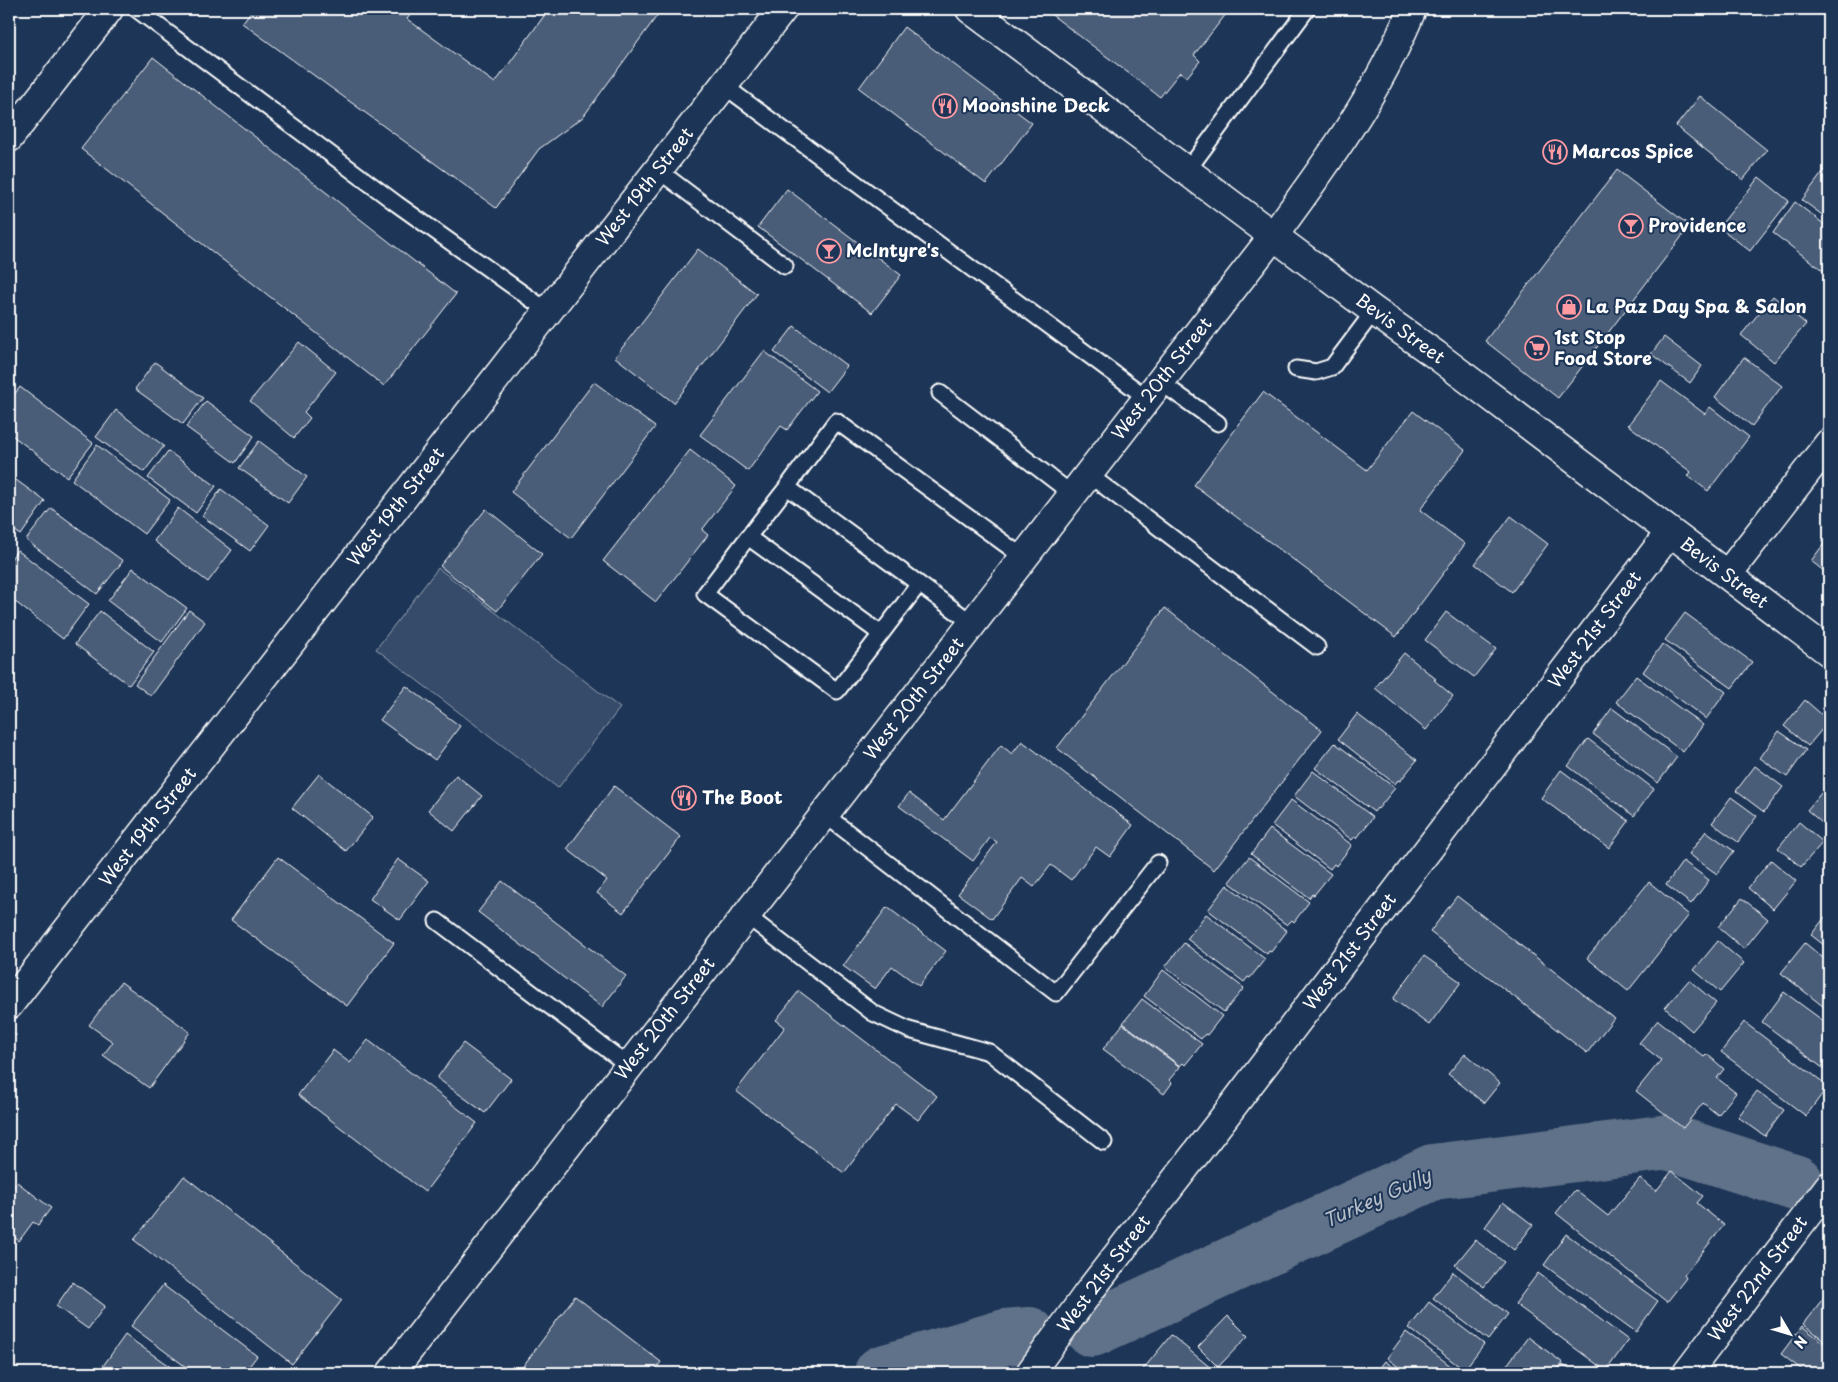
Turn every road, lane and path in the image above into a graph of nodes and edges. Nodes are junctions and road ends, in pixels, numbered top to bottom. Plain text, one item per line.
1 (109, 9) edge
2 (136, 9) edge
3 (783, 9) edge
4 (970, 9) edge
5 (1308, 9) edge
6 (1412, 9) edge
7 (723, 85) junction
8 (9, 138) edge
9 (658, 170) junction
10 (1187, 171) junction
11 (1274, 235) junction
12 (786, 266) dead end
13 (1374, 311) junction
14 (549, 312) junction
15 (1296, 369) dead end
16 (1154, 390) junction
17 (940, 393) dead end
18 (1218, 423) dead end
19 (1829, 443) edge
20 (1080, 484) junction
21 (787, 487) junction
22 (1670, 532) junction
23 (748, 537) junction
24 (1023, 557) junction
25 (1727, 575) junction
26 (919, 584) junction
27 (972, 623) junction
28 (882, 634) junction
29 (1317, 647) dead end
30 (1829, 652) edge
31 (824, 814) junction
32 (1158, 863) dead end
33 (746, 915) junction
34 (437, 920) dead end
35 (9, 1005) edge
36 (629, 1066) junction
37 (1104, 1142) dead end
38 (1829, 1186) edge
39 (391, 1373) edge
40 (1030, 1373) edge
41 (1687, 1373) edge

1 - 8 street
2 - 14 lane
3 - 7 street, West 19th Street
4 - 10 street, Bevis Street
5 - 10 lane
6 - 11 street, West 20th Street
7 - 9 street, West 19th Street
7 - 16 lane
9 - 12 lane
9 - 14 street, West 19th Street
10 - 11 street, Bevis Street
11 - 13 street, Bevis Street
11 - 16 street, West 20th Street
13 - 15 lane
13 - 22 street, Bevis Street
14 - 35 street, West 19th Street
16 - 18 lane
16 - 20 street, West 20th Street
17 - 20 lane
19 - 25 street
20 - 24 street, West 20th Street
20 - 29 lane
21 - 23 lane
21 - 24 lane
21 - 26 lane
22 - 25 street, Bevis Street
22 - 40 street, West 21st Street
23 - 28 lane
23 - 28 lane
24 - 27 street, West 20th Street
25 - 30 street, Bevis Street
26 - 27 lane
26 - 28 lane
27 - 31 street, West 20th Street
31 - 32 lane
31 - 33 street, West 20th Street
33 - 36 street, West 20th Street
33 - 37 lane
34 - 36 lane
36 - 39 street, West 20th Street
38 - 41 street, West 22nd Street

